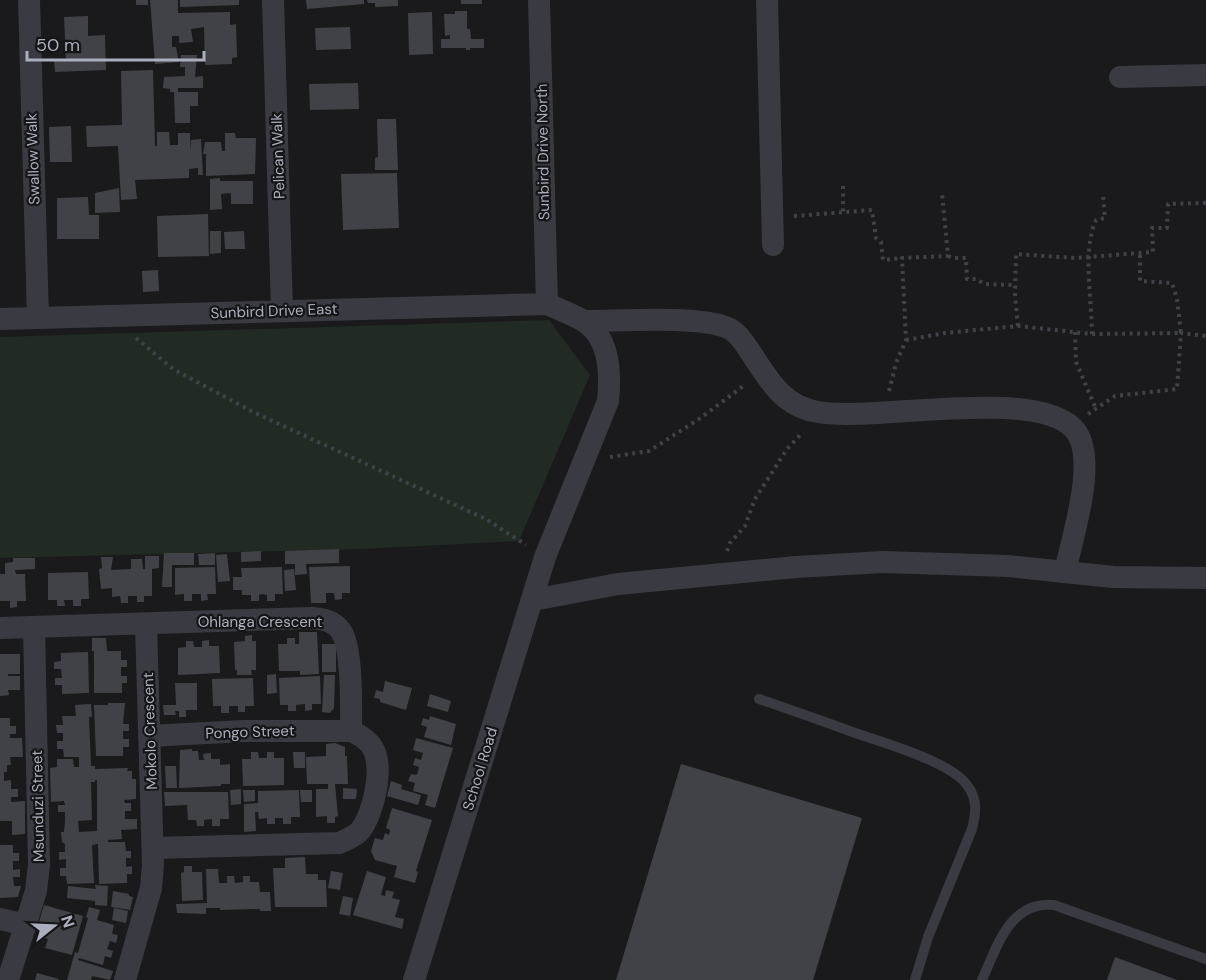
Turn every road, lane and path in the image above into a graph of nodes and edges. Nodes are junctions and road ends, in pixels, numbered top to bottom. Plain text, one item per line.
1 (29, 0) edge
2 (273, 0) edge
3 (539, 0) edge
4 (767, 0) edge
5 (1206, 75) edge
6 (1120, 77) dead end
7 (843, 186) dead end
8 (942, 194) dead end
9 (1103, 194) dead end
10 (1206, 203) edge
11 (843, 212) junction
12 (791, 216) dead end
13 (773, 245) dead end
14 (1140, 253) junction
15 (948, 256) junction
16 (1089, 257) junction
17 (902, 258) junction
18 (1015, 285) junction
19 (547, 304) junction
20 (282, 311) junction
21 (111, 316) junction
22 (0, 318) edge
23 (38, 318) junction
24 (584, 321) junction
25 (1018, 326) junction
26 (1075, 332) junction
27 (1181, 333) junction
28 (1092, 334) junction
29 (1206, 336) edge
30 (906, 340) junction
31 (762, 370) junction
32 (1096, 409) junction
33 (883, 411) junction
34 (818, 412) junction
35 (1073, 428) junction
36 (589, 451) junction
37 (545, 557) junction
38 (1065, 572) junction
39 (726, 574) junction
40 (1206, 578) edge
41 (533, 600) junction
42 (146, 624) junction
43 (34, 627) junction
44 (0, 628) edge
45 (759, 699) dead end
46 (351, 731) junction
47 (149, 736) junction
48 (154, 848) junction
49 (0, 920) edge
50 (26, 925) junction
51 (1206, 959) edge
52 (8, 980) edge
53 (125, 980) edge
54 (414, 980) edge
55 (915, 980) edge
56 (982, 980) edge

1 - 23 street, Swallow Walk
2 - 20 street, Pelican Walk
3 - 19 street, Sunbird Drive North
4 - 13 street
5 - 6 street
7 - 11 path
8 - 15 path
9 - 16 path
10 - 14 path
11 - 12 path
11 - 17 path
14 - 16 path
14 - 27 path
15 - 17 path
15 - 18 path
16 - 18 path
16 - 28 path
17 - 30 path
18 - 25 path
19 - 20 street, Sunbird Drive East
19 - 24 street
20 - 21 street, Sunbird Drive East
21 - 23 street, Sunbird Drive East
21 - 37 path
22 - 23 street, Sunbird Drive East
24 - 31 street
24 - 36 street, School Road
25 - 26 path
25 - 30 path
26 - 28 path
26 - 32 path
27 - 28 path
27 - 29 path
27 - 32 path
30 - 33 path
31 - 34 street
31 - 36 path
32 - 35 path
33 - 34 street
33 - 35 street
34 - 39 path
35 - 38 street
36 - 37 street, School Road
37 - 41 street, School Road
38 - 39 street
38 - 40 street
39 - 41 street
41 - 54 street, School Road
42 - 43 street
42 - 46 street, Ohlanga Crescent
42 - 47 street, Mokolo Crescent
43 - 44 street
43 - 50 street, Msunduzi Street
45 - 55 lane
46 - 47 street, Pongo Street
46 - 48 street
47 - 48 street, Mokolo Crescent
48 - 53 street, Mokolo Crescent
49 - 50 street
50 - 52 street, Msunduzi Street
51 - 56 lane

